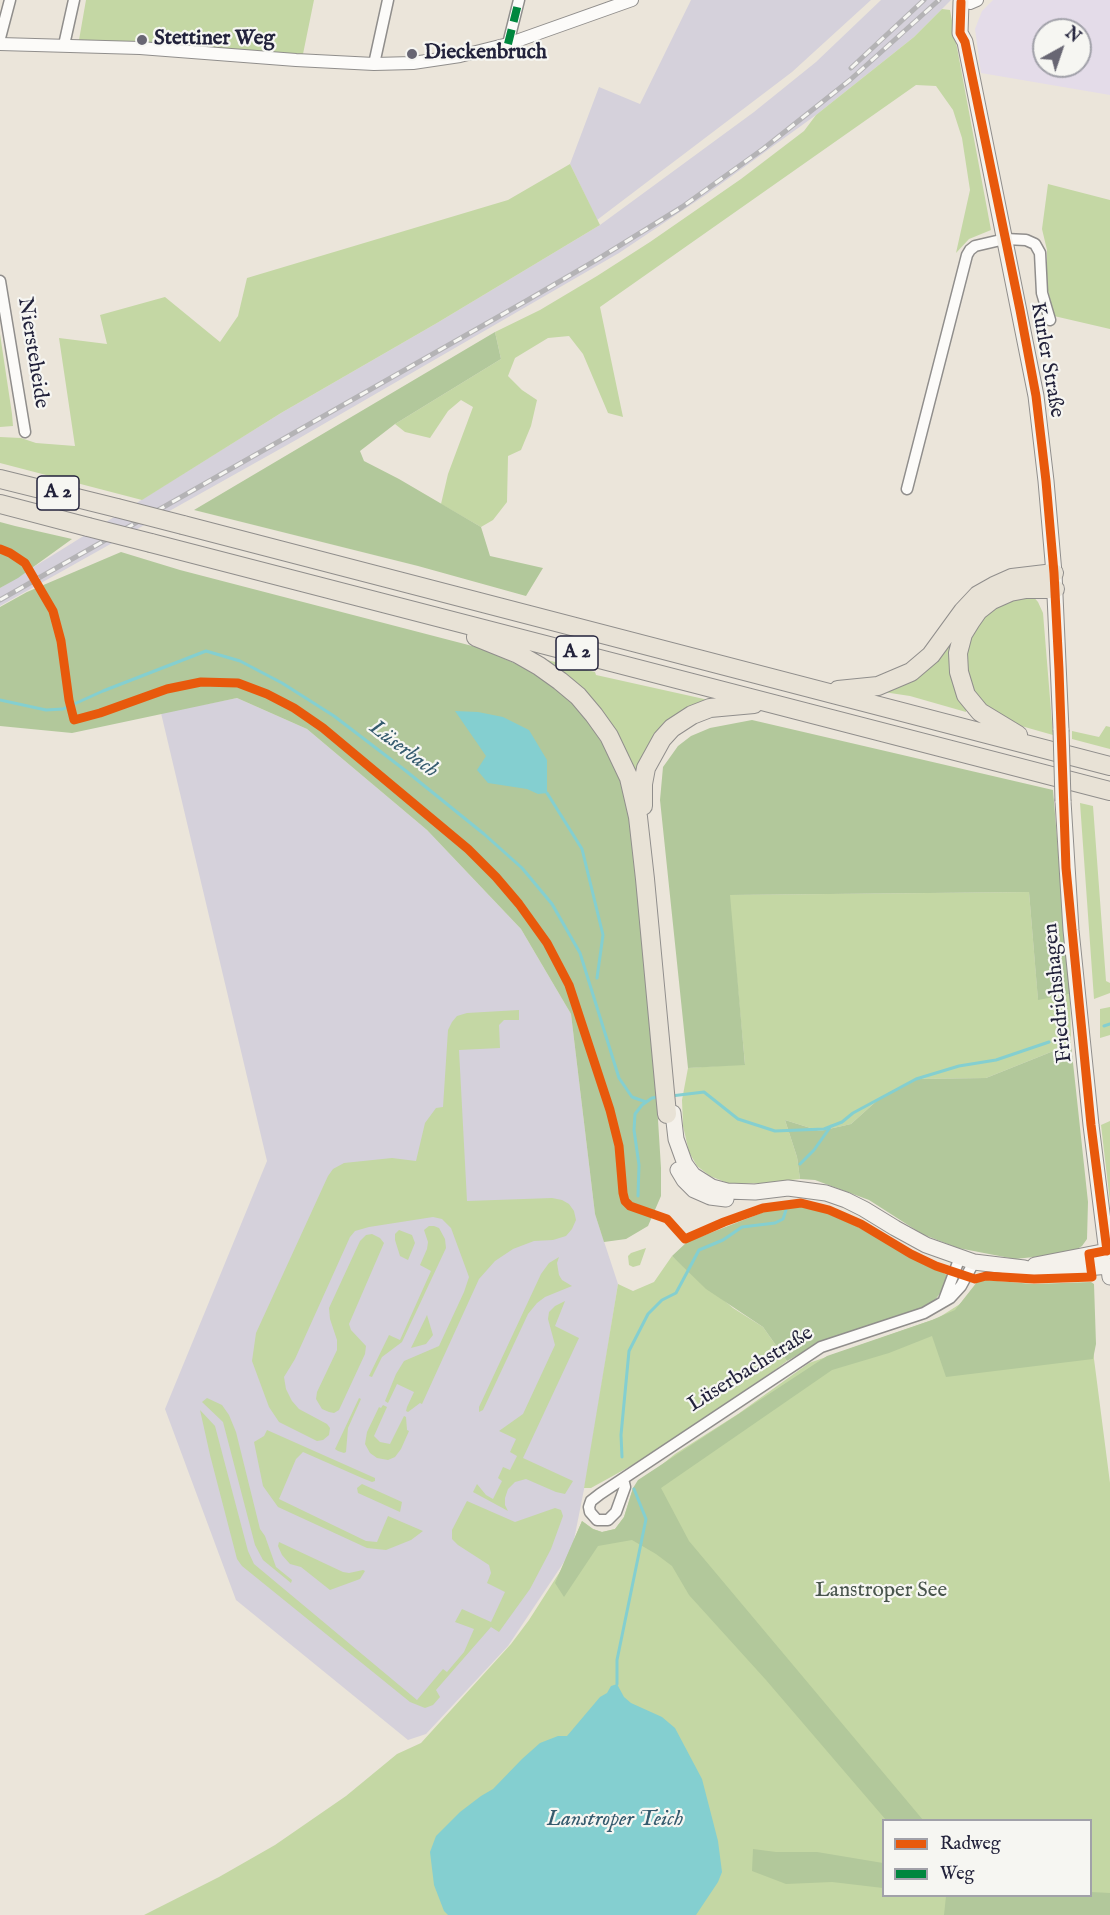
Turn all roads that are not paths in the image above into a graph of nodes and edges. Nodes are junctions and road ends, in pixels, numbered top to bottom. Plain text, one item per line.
1 (10, 0) edge
2 (74, 0) edge
3 (388, 0) edge
4 (519, 0) edge
5 (632, 0) edge
6 (966, 1) edge
7 (0, 38) edge
8 (0, 44) edge
9 (508, 44) junction
10 (64, 45) junction
11 (374, 64) junction
12 (1005, 239) junction
13 (0, 281) edge
14 (1050, 320) dead end
15 (25, 432) dead end
16 (0, 478) edge
17 (907, 489) dead end
18 (0, 504) edge
19 (1055, 581) junction
20 (384, 603) junction
21 (824, 692) junction
22 (771, 703) junction
23 (1061, 730) joint
24 (1043, 748) junction
25 (1110, 766) edge
26 (1110, 790) edge
27 (666, 1075) junction
28 (670, 1114) joint
29 (967, 1260) junction
30 (1109, 1262) edge
31 (623, 1479) dead end

1 - 7 street
2 - 10 street
3 - 11 street
4 - 9 street
5 - 9 street
6 - 12 main road, Kurler Straße
8 - 10 street
9 - 11 street
10 - 11 street
12 - 14 street
12 - 17 street
12 - 19 main road, Kurler Straße
13 - 15 street, Niersteheide
16 - 21 highway, A 2, bridge
18 - 20 highway, A 2, bridge
19 - 21 highway
19 - 23 main road, Kurler Straße
19 - 24 highway
20 - 22 highway, A 2
20 - 27 highway
21 - 24 highway, A 2
22 - 26 highway, A 2
22 - 27 highway
23 - 30 main road, Friedrichshagen, bridge
24 - 25 highway, A 2
27 - 28 highway
28 - 29 main road
29 - 30 main road
29 - 31 street, Lüserbachstraße

